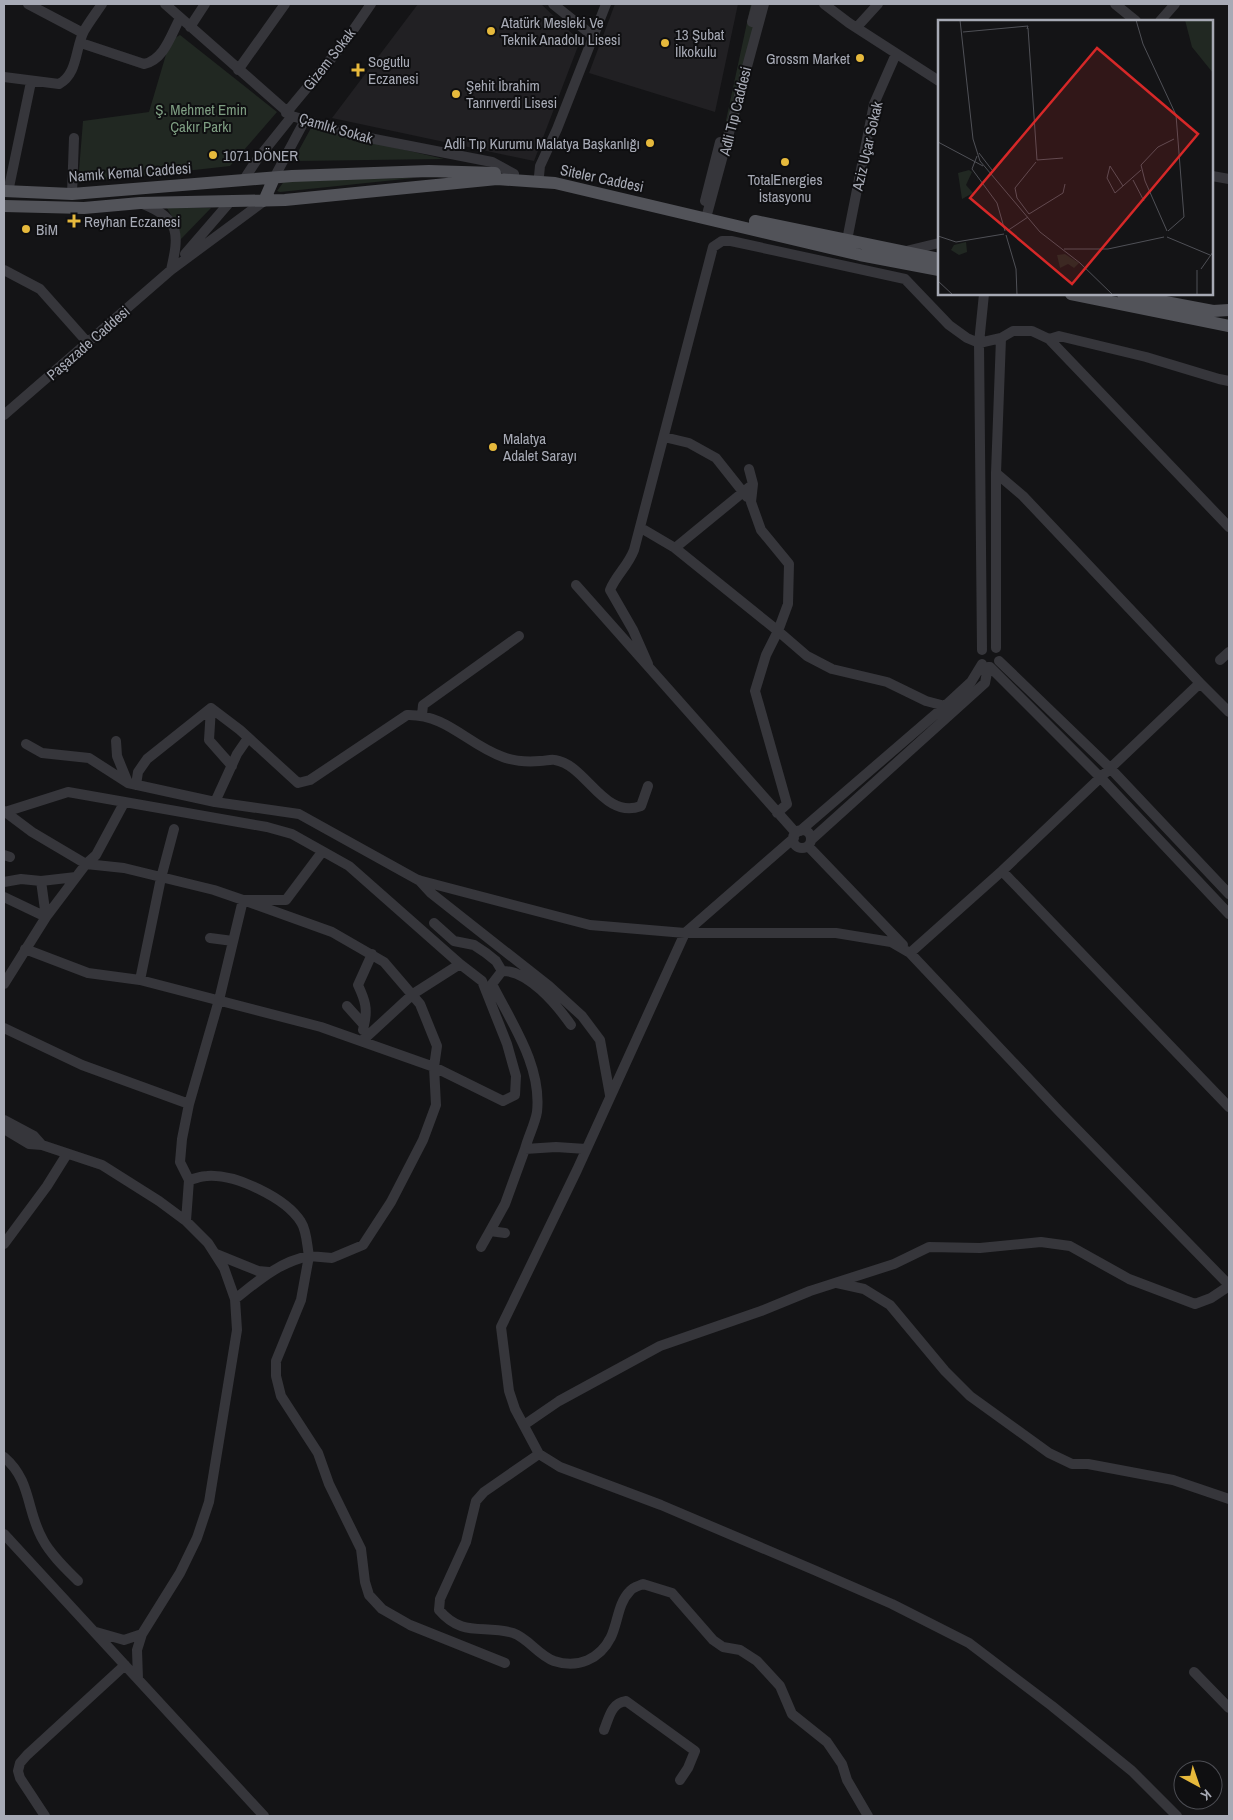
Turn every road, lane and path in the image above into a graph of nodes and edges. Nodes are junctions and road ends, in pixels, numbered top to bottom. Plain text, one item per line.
1 (28, 4) edge
2 (102, 4) edge
3 (165, 4) edge
4 (205, 4) edge
5 (285, 4) edge
6 (371, 4) edge
7 (553, 4) edge
8 (606, 4) edge
9 (757, 4) edge
10 (764, 4) edge
11 (878, 4) edge
12 (1115, 4) edge
13 (1175, 4) edge
14 (823, 5) edge
15 (180, 18) junction
16 (1135, 20) edge
17 (1161, 20) edge
18 (190, 27) junction
19 (857, 27) junction
20 (593, 36) junction
21 (82, 38) junction
22 (896, 54) junction
23 (238, 70) junction
24 (4, 77) edge
25 (938, 80) edge
26 (31, 82) junction
27 (289, 114) junction
28 (305, 120) junction
29 (74, 138) dead end
30 (514, 174) junction
31 (539, 176) junction
32 (1213, 176) edge
33 (274, 178) junction
34 (1229, 179) edge
35 (258, 180) joint
36 (243, 181) junction
37 (6, 192) edge
38 (72, 194) junction
39 (264, 201) junction
40 (140, 203) junction
41 (230, 203) junction
42 (4, 207) edge
43 (704, 214) junction
44 (847, 240) junction
45 (938, 243) edge
46 (904, 252) junction
47 (938, 259) edge
48 (4, 270) edge
49 (171, 270) junction
50 (938, 270) edge
51 (984, 295) edge
52 (1076, 295) edge
53 (1128, 295) edge
54 (1229, 310) edge
55 (1229, 326) edge
56 (1001, 338) junction
57 (1049, 339) junction
58 (979, 342) junction
59 (88, 343) junction
60 (1229, 381) edge
61 (4, 415) edge
62 (664, 437) junction
63 (749, 469) dead end
64 (996, 473) junction
65 (753, 484) junction
66 (743, 493) junction
67 (751, 502) junction
68 (1229, 526) edge
69 (641, 528) junction
70 (675, 548) junction
71 (576, 585) dead end
72 (778, 631) junction
73 (519, 636) dead end
74 (996, 648) junction
75 (982, 650) junction
76 (1229, 652) edge
77 (1220, 660) dead end
78 (648, 664) junction
79 (990, 665) junction
80 (1200, 683) junction
81 (945, 706) junction
82 (211, 708) junction
83 (1229, 712) edge
84 (422, 715) junction
85 (248, 738) junction
86 (116, 741) dead end
87 (26, 744) dead end
88 (232, 766) junction
89 (1110, 768) junction
90 (1100, 777) junction
91 (132, 784) junction
92 (648, 786) dead end
93 (215, 802) junction
94 (124, 803) junction
95 (4, 811) edge
96 (777, 813) junction
97 (174, 829) dead end
98 (796, 834) junction
99 (809, 843) junction
100 (322, 852) junction
101 (86, 864) junction
102 (1002, 871) junction
103 (76, 877) junction
104 (161, 878) junction
105 (418, 880) junction
106 (42, 881) junction
107 (4, 882) edge
108 (1229, 894) edge
109 (4, 896) edge
110 (243, 900) junction
111 (1229, 914) edge
112 (46, 917) junction
113 (434, 923) dead end
114 (685, 933) junction
115 (210, 938) dead end
116 (233, 942) junction
117 (25, 949) junction
118 (910, 953) junction
119 (372, 954) junction
120 (460, 964) junction
121 (502, 971) junction
122 (140, 980) junction
123 (4, 981) edge
124 (413, 994) junction
125 (219, 1000) junction
126 (347, 1006) dead end
127 (571, 1025) dead end
128 (364, 1026) junction
129 (4, 1028) edge
130 (362, 1041) junction
131 (434, 1067) junction
132 (610, 1095) junction
133 (189, 1104) junction
134 (1229, 1107) edge
135 (4, 1120) edge
136 (4, 1129) edge
137 (42, 1146) junction
138 (525, 1149) junction
139 (586, 1149) junction
140 (67, 1154) junction
141 (189, 1180) junction
142 (186, 1221) junction
143 (490, 1231) junction
144 (505, 1233) dead end
145 (4, 1244) edge
146 (481, 1247) dead end
147 (216, 1254) junction
148 (309, 1256) junction
149 (269, 1272) junction
150 (834, 1283) junction
151 (1229, 1285) edge
152 (236, 1299) junction
153 (524, 1425) junction
154 (539, 1454) junction
155 (4, 1457) edge
156 (1229, 1499) edge
157 (4, 1534) edge
158 (78, 1581) dead end
159 (94, 1632) junction
160 (142, 1634) junction
161 (505, 1662) dead end
162 (125, 1664) junction
163 (1194, 1672) dead end
164 (138, 1679) junction
165 (1229, 1708) edge
166 (604, 1730) dead end
167 (680, 1780) dead end
168 (45, 1816) edge
169 (264, 1816) edge
170 (868, 1816) edge
171 (1177, 1816) edge

1 - 21 street
2 - 21 street
3 - 15 street, Çamlık Sokak
4 - 18 street
5 - 23 street
6 - 27 street, Gizem Sokak
7 - 20 street
8 - 20 street
9 - 43 street, Adli Tıp Caddesi
10 - 43 street, Adli Tıp Caddesi
11 - 19 street
12 - 16 street
13 - 17 street
14 - 19 street
15 - 18 street, Çamlık Sokak
15 - 21 street
18 - 23 street, Çamlık Sokak
19 - 22 street
20 - 31 street
21 - 26 street
22 - 25 street
22 - 44 street, Aziz Uçar Sokak
23 - 27 street, Çamlık Sokak
24 - 26 street
26 - 37 street
27 - 28 street, Çamlık Sokak
27 - 36 street, Gizem Sokak
28 - 30 street, Çamlık Sokak
28 - 33 street
29 - 38 street
30 - 31 main road, Siteler Caddesi
30 - 33 main road, Siteler Caddesi
31 - 43 main road, Siteler Caddesi
32 - 34 street
33 - 35 main road, Siteler Caddesi
33 - 39 main road
35 - 36 main road, Namık Kemal Caddesi
36 - 38 main road, Namık Kemal Caddesi
36 - 41 main road
37 - 38 main road, Namık Kemal Caddesi
39 - 41 main road, Siteler Caddesi
39 - 43 main road, Siteler Caddesi
39 - 49 street, Paşazade Caddesi
40 - 41 main road
40 - 42 main road
40 - 49 street
41 - 49 street, Paşazade Caddesi
43 - 44 main road, Siteler Caddesi
43 - 50 main road, Siteler Caddesi
44 - 46 main road, Siteler Caddesi
45 - 46 street
46 - 47 main road, Siteler Caddesi
48 - 59 street
49 - 59 street, Paşazade Caddesi
51 - 58 street
52 - 55 main road
53 - 54 main road
56 - 57 street
56 - 58 street
56 - 64 street
57 - 60 street
57 - 68 street
58 - 62 street
58 - 75 street
59 - 61 street, Paşazade Caddesi
62 - 66 street
62 - 69 street
63 - 65 street
64 - 74 street
64 - 80 street
65 - 66 street
65 - 67 street
66 - 67 street
66 - 70 street
67 - 72 street
69 - 70 street
69 - 78 street
70 - 72 street
71 - 78 street
72 - 81 street
72 - 96 street
73 - 84 street
74 - 75 street
74 - 79 street
75 - 79 street
76 - 77 street
78 - 96 street
79 - 81 street
79 - 89 street
79 - 90 street
79 - 99 street
80 - 83 street
80 - 89 street
81 - 98 street
82 - 85 street
82 - 88 street
82 - 91 street
84 - 85 street
84 - 92 street
85 - 88 street
86 - 91 street
87 - 91 street
88 - 93 street
89 - 90 street
89 - 108 street
90 - 102 street
90 - 111 street
91 - 93 street
93 - 105 street
94 - 95 street
94 - 100 street
94 - 101 street
95 - 101 street
96 - 98 street
97 - 104 street
98 - 99 street
98 - 99 street
98 - 114 street
99 - 118 street
100 - 110 street
100 - 120 street
101 - 103 street
101 - 104 street
102 - 118 street
102 - 134 street
103 - 106 street
103 - 112 street
104 - 110 street
104 - 122 street
105 - 114 street
105 - 132 street
106 - 107 street
106 - 112 street
109 - 112 street
110 - 116 street
110 - 119 street
112 - 117 street
113 - 121 street
114 - 118 street
114 - 132 street
115 - 116 street
116 - 125 street
117 - 122 street
117 - 123 street
118 - 151 street
119 - 124 street
119 - 128 street
120 - 124 street
120 - 131 street
121 - 127 street
121 - 138 street
122 - 125 street
124 - 130 street
124 - 131 street
125 - 130 street
125 - 133 street
126 - 128 street
128 - 130 street
129 - 133 street
130 - 131 street
131 - 148 street
132 - 139 street
133 - 141 street
135 - 137 street
136 - 137 street
137 - 140 street
138 - 139 street
138 - 143 street
139 - 153 street
140 - 142 street
140 - 145 street
141 - 142 street
141 - 148 street
142 - 147 street
143 - 144 street
143 - 146 street
147 - 149 street
147 - 152 street
148 - 149 street
148 - 161 street
149 - 152 street
150 - 151 street
150 - 153 street
150 - 156 street
152 - 160 street
153 - 154 street
154 - 170 street
154 - 171 street
155 - 158 street
157 - 159 street
159 - 160 street
159 - 162 street
160 - 164 street
162 - 164 street
162 - 168 street
163 - 165 street
164 - 169 street
166 - 167 street

